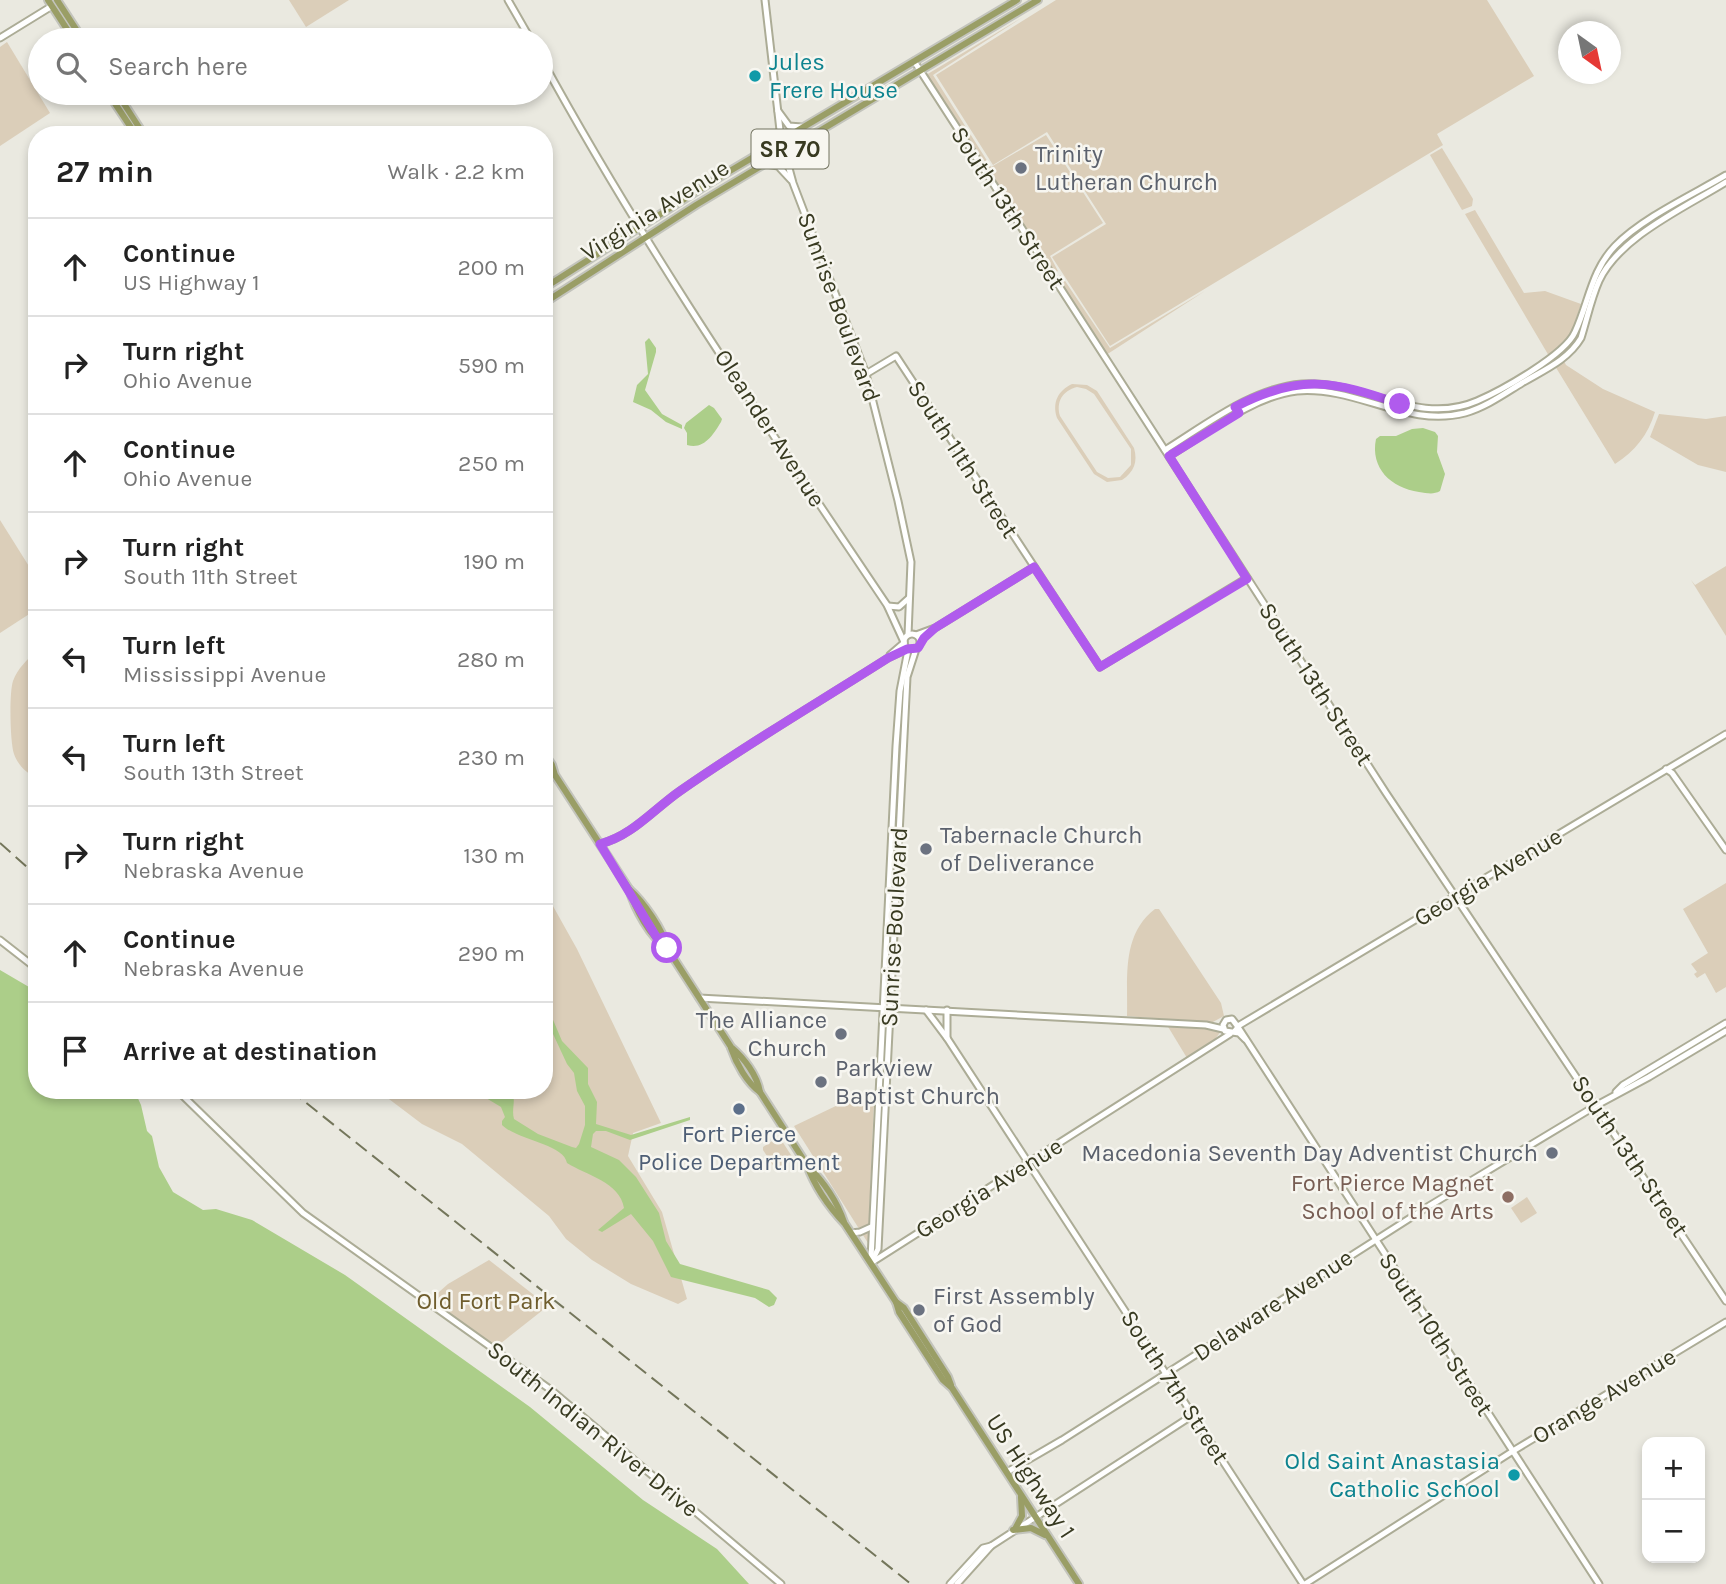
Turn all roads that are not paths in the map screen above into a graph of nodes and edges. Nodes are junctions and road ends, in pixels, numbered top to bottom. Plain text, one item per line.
1 (508, 0) edge
2 (765, 0) edge
3 (1017, 0) edge
4 (1038, 0) edge
5 (52, 2) edge
6 (67, 28) edge
7 (75, 28) edge
8 (524, 28) edge
9 (0, 38) edge
10 (914, 61) junction
11 (920, 71) junction
12 (553, 79) edge
13 (116, 105) edge
14 (125, 105) edge
15 (777, 110) junction
16 (129, 126) edge
17 (138, 126) edge
18 (802, 127) junction
19 (781, 139) junction
20 (785, 152) junction
21 (766, 164) junction
22 (1726, 175) edge
23 (793, 183) junction
24 (1726, 183) edge
25 (638, 227) junction
26 (1634, 234) junction
27 (645, 238) junction
28 (1603, 268) junction
29 (553, 282) edge
30 (553, 297) edge
31 (1570, 341) junction
32 (1576, 346) junction
33 (1538, 370) junction
34 (866, 374) junction
35 (1235, 407) junction
36 (1239, 413) junction
37 (1196, 431) junction
38 (1200, 437) junction
39 (1165, 450) junction
40 (1169, 456) junction
41 (1034, 567) junction
42 (1247, 579) junction
43 (909, 598) junction
44 (887, 605) junction
45 (909, 613) junction
46 (935, 628) junction
47 (916, 635) junction
48 (906, 642) junction
49 (918, 647) junction
50 (888, 658) junction
51 (903, 672) junction
52 (1726, 734) edge
53 (553, 768) edge
54 (1666, 769) junction
55 (555, 775) joint
56 (600, 844) junction
57 (1726, 850) edge
58 (1457, 897) junction
59 (0, 940) edge
60 (28, 962) edge
61 (699, 998) junction
62 (887, 1007) junction
63 (926, 1010) junction
64 (947, 1010) junction
65 (1225, 1021) junction
66 (1726, 1023) edge
67 (1206, 1025) junction
68 (1232, 1028) junction
69 (1726, 1031) edge
70 (947, 1038) junction
71 (1613, 1095) junction
72 (186, 1099) edge
73 (1597, 1105) junction
74 (1029, 1162) junction
75 (871, 1227) junction
76 (851, 1233) junction
77 (1375, 1240) junction
78 (871, 1263) junction
79 (1726, 1301) edge
80 (1726, 1322) edge
81 (1166, 1373) junction
82 (1193, 1415) junction
83 (1513, 1451) junction
84 (1007, 1472) junction
85 (1021, 1495) junction
86 (1035, 1517) junction
87 (1014, 1530) junction
88 (1049, 1538) junction
89 (990, 1546) junction
90 (1324, 1572) junction
91 (781, 1584) edge
92 (950, 1584) edge
93 (957, 1584) edge
94 (1079, 1584) edge
95 (1304, 1584) edge
96 (1315, 1584) edge
97 (1599, 1584) edge

1 - 8 street
2 - 15 street, Sunrise Boulevard
3 - 10 main road, Virginia Avenue / SR 70
4 - 11 main road, Virginia Avenue / SR 70
5 - 6 main road
5 - 7 main road
5 - 9 street
10 - 11 street, South 13th Street
10 - 18 main road, Virginia Avenue / SR 70
11 - 20 main road, Virginia Avenue / SR 70
11 - 39 street, South 13th Street
12 - 25 street, Oleander Avenue
13 - 16 main road
14 - 17 main road
15 - 18 street
15 - 19 street, Sunrise Boulevard
18 - 19 main road, Virginia Avenue / SR 70
19 - 20 street, Sunrise Boulevard
19 - 25 main road, Virginia Avenue / SR 70
20 - 21 main road, Virginia Avenue / SR 70
20 - 23 street, Sunrise Boulevard
21 - 23 street
21 - 27 main road, Virginia Avenue / SR 70
22 - 26 street
23 - 34 street, Sunrise Boulevard
24 - 26 street
25 - 27 street, Oleander Avenue
25 - 29 main road, Virginia Avenue / SR 70
26 - 28 street
27 - 30 main road, Virginia Avenue / SR 70
27 - 44 street, Oleander Avenue
28 - 31 street
28 - 32 street
31 - 32 street
31 - 33 street
32 - 33 street
33 - 35 street
33 - 36 street
34 - 41 street, South 11th Street
34 - 43 street, Sunrise Boulevard
35 - 36 street
35 - 37 street
36 - 38 street
37 - 38 street
37 - 39 street
38 - 40 street
39 - 40 street, South 13th Street
40 - 42 street, South 13th Street
41 - 42 street, South 11th Street
41 - 46 street
42 - 58 street, South 13th Street
43 - 44 street
43 - 45 street, Sunrise Boulevard
44 - 48 street, Oleander Avenue
45 - 47 street, Sunrise Boulevard
45 - 48 street, Sunrise Boulevard
46 - 47 street
46 - 49 street
47 - 48 street
47 - 49 street, Sunrise Boulevard
48 - 49 street
48 - 50 street
48 - 51 street, Sunrise Boulevard
49 - 62 street, Sunrise Boulevard
50 - 51 street
50 - 56 street
51 - 62 street, Sunrise Boulevard
52 - 54 street, Georgia Avenue
53 - 55 main road, US Highway 1
54 - 57 street
54 - 58 street, Georgia Avenue
55 - 56 main road, US Highway 1
56 - 61 main road, US Highway 1
58 - 68 street, Georgia Avenue
58 - 73 street, South 13th Street
59 - 60 street
61 - 62 street
61 - 76 main road, US Highway 1
62 - 63 street
62 - 75 street, Sunrise Boulevard
62 - 78 street, Sunrise Boulevard
63 - 64 street
63 - 70 street, South 7th Street
64 - 67 street
64 - 70 street
65 - 67 street
65 - 68 street
65 - 68 street
66 - 71 street, Delaware Avenue
67 - 68 street
68 - 74 street, Georgia Avenue
68 - 77 street, South 10th Street
69 - 71 street, Delaware Avenue
70 - 74 street, South 7th Street
71 - 73 street, Delaware Avenue
72 - 91 street, South Indian River Drive
73 - 77 street, Delaware Avenue
73 - 79 street, South 13th Street
74 - 78 street, Georgia Avenue
74 - 81 street, South 7th Street
75 - 76 street
75 - 78 street, Sunrise Boulevard
76 - 78 main road, US Highway 1
77 - 81 street, Delaware Avenue
77 - 83 street, South 10th Street
78 - 84 main road, US Highway 1
80 - 83 street, Orange Avenue
81 - 82 street, South 7th Street
81 - 84 street, Delaware Avenue
82 - 86 street
82 - 95 street, South 7th Street
83 - 90 street, Orange Avenue
83 - 97 street, South 10th Street
84 - 85 main road, US Highway 1
85 - 86 main road, US Highway 1
85 - 87 main road
86 - 87 street
86 - 88 main road, US Highway 1
87 - 88 main road
87 - 89 street
88 - 94 main road, US Highway 1
89 - 92 street
89 - 93 street
90 - 95 street, Orange Avenue
90 - 96 street

